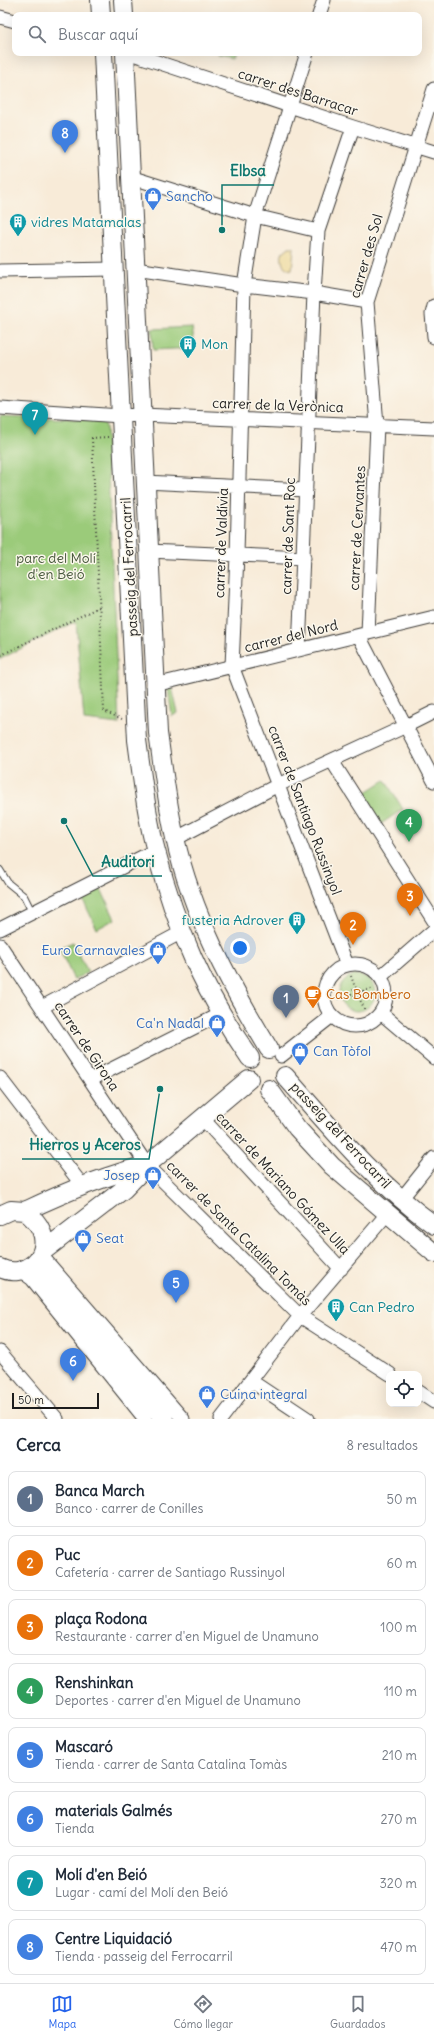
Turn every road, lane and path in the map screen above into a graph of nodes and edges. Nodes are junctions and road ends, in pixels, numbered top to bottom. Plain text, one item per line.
1 (100, 0) edge
2 (123, 0) edge
3 (324, 0) edge
4 (101, 12) edge
5 (124, 12) edge
6 (320, 12) edge
7 (0, 17) edge
8 (12, 20) edge
9 (103, 56) edge
10 (126, 56) edge
11 (139, 56) edge
12 (306, 56) edge
13 (434, 89) edge
14 (290, 106) junction
15 (353, 127) junction
16 (416, 146) junction
17 (434, 152) edge
18 (130, 177) junction
19 (254, 216) junction
20 (318, 231) junction
21 (114, 269) junction
22 (135, 269) junction
23 (0, 271) edge
24 (244, 285) junction
25 (314, 293) junction
26 (367, 302) junction
27 (434, 306) edge
28 (434, 337) edge
29 (0, 408) edge
30 (142, 415) junction
31 (121, 416) junction
32 (241, 420) junction
33 (308, 423) junction
34 (377, 425) junction
35 (434, 428) edge
36 (122, 437) junction
37 (145, 482) junction
38 (240, 487) junction
39 (306, 490) junction
40 (148, 551) junction
41 (238, 555) junction
42 (304, 558) junction
43 (100, 607) junction
44 (434, 617) edge
45 (363, 634) junction
46 (299, 650) junction
47 (1, 655) dead end
48 (232, 666) junction
49 (154, 685) junction
50 (434, 712) edge
51 (136, 726) junction
52 (406, 726) junction
53 (332, 762) junction
54 (434, 781) edge
55 (278, 785) junction
56 (175, 839) junction
57 (156, 850) junction
58 (0, 870) edge
59 (32, 912) junction
60 (434, 922) edge
61 (0, 929) edge
62 (434, 930) edge
63 (182, 932) junction
64 (0, 946) edge
65 (349, 970) junction
66 (377, 982) junction
67 (355, 987) junction
68 (363, 991) junction
69 (351, 994) junction
70 (359, 998) junction
71 (339, 999) dead end
72 (42, 1008) junction
73 (365, 1010) dead end
74 (380, 1013) junction
75 (221, 1014) junction
76 (332, 1016) junction
77 (275, 1053) junction
78 (250, 1058) junction
79 (434, 1058) edge
80 (285, 1076) junction
81 (0, 1078) edge
82 (249, 1079) junction
83 (90, 1080) junction
84 (269, 1089) junction
85 (202, 1118) junction
86 (434, 1158) edge
87 (147, 1164) junction
88 (115, 1173) junction
89 (82, 1185) junction
90 (124, 1189) junction
91 (402, 1198) junction
92 (6, 1210) edge
93 (387, 1214) junction
94 (434, 1225) edge
95 (434, 1253) edge
96 (36, 1264) junction
97 (0, 1268) edge
98 (341, 1269) junction
99 (300, 1316) junction
100 (0, 1352) edge
101 (386, 1371) edge
102 (251, 1381) junction
103 (422, 1394) edge
104 (434, 1402) edge
105 (141, 1418) edge
106 (58, 1419) edge
107 (164, 1419) edge
108 (183, 1419) edge
109 (221, 1419) edge
110 (308, 1419) edge

1 - 4 main road
2 - 5 main road
3 - 6 street
7 - 8 street
9 - 21 main road, passeig del Ferrocarril
10 - 18 main road, passeig del Ferrocarril
11 - 14 street, carrer des Barracar
12 - 14 street, carrer de Valdívia
13 - 16 street, carrer des Sol
14 - 15 street, carrer des Barracar
14 - 19 street, carrer de Valdívia
15 - 16 street, carrer des Barracar
15 - 20 street, carrer de Sant Roc
16 - 17 street, carrer des Barracar
16 - 26 street, carrer des Sol
18 - 19 street
18 - 22 main road, passeig del Ferrocarril
19 - 20 street
19 - 24 street, carrer de Valdívia
20 - 25 street, carrer de Sant Roc
21 - 23 street
21 - 31 main road, passeig del Ferrocarril
22 - 24 street
22 - 30 main road, passeig del Ferrocarril
24 - 25 street
24 - 32 street, carrer de Valdívia
25 - 26 street
25 - 33 street, carrer de Sant Roc
26 - 34 street, carrer des Sol
27 - 28 street
29 - 31 street, carrer de la Verònica
30 - 31 street, carrer de la Verònica
30 - 32 street, carrer de la Verònica
30 - 37 main road, passeig del Ferrocarril
31 - 36 main road, passeig del Ferrocarril
32 - 33 street, carrer de la Verònica
32 - 38 street, carrer de Valdívia
33 - 34 street, carrer de la Verònica
33 - 39 street, carrer de Sant Roc
34 - 35 street, carrer de la Verònica
34 - 45 street, carrer de Cervantes
36 - 43 path
36 - 51 main road, passeig del Ferrocarril
37 - 38 street
37 - 40 main road, passeig del Ferrocarril
38 - 39 street
38 - 41 street, carrer de Valdívia
39 - 42 street, carrer de Sant Roc
40 - 41 street
40 - 49 main road, passeig del Ferrocarril
41 - 42 street
41 - 48 street, carrer de Valdívia
42 - 46 street, carrer de Sant Roc
43 - 47 path
43 - 51 path
44 - 45 street, carrer del Nord
45 - 46 street, carrer del Nord
45 - 52 street
46 - 48 street, carrer del Nord
48 - 49 street, carrer del Nord
48 - 55 street, carrer de Santiago Russinyol
49 - 56 main road, passeig del Ferrocarril
50 - 52 street
51 - 57 main road, passeig del Ferrocarril
52 - 53 street
52 - 54 street
53 - 55 street
53 - 60 street
55 - 56 street
55 - 65 street, carrer de Santiago Russinyol
56 - 77 main road, passeig del Ferrocarril
57 - 59 street
57 - 63 main road, passeig del Ferrocarril
58 - 59 lane
59 - 61 street
62 - 66 street
63 - 72 street
63 - 75 main road, passeig del Ferrocarril
64 - 72 street, carrer de Girona
65 - 66 street
65 - 67 path
65 - 76 street
66 - 68 path
66 - 74 street
67 - 68 path
67 - 69 path
68 - 70 path
69 - 70 path
69 - 71 path
70 - 73 path
72 - 83 street, carrer de Girona
74 - 76 street
74 - 79 street
75 - 78 main road, passeig del Ferrocarril
75 - 83 street
76 - 77 street
77 - 78 main road
77 - 80 main road
78 - 82 main road
80 - 84 main road
80 - 91 main road, passeig del Ferrocarril
81 - 89 street
82 - 84 main road
82 - 85 main road
83 - 87 street, carrer de Girona
84 - 93 main road, passeig del Ferrocarril
85 - 87 main road
85 - 98 street, carrer de Mariano Gómez Ulla
86 - 91 street
87 - 88 main road
87 - 90 main road
87 - 99 street, carrer de Santa Catalina Tomàs
88 - 89 main road
88 - 90 main road
89 - 92 main road
90 - 96 main road
91 - 94 main road, passeig del Ferrocarril
92 - 96 main road
93 - 95 main road, passeig del Ferrocarril
93 - 98 street
96 - 97 main road
96 - 105 street
96 - 107 main road
96 - 108 street
98 - 99 street
99 - 101 street, carrer de Santa Catalina Tomàs
99 - 102 street
100 - 106 street
102 - 109 street
102 - 110 street
103 - 104 street

